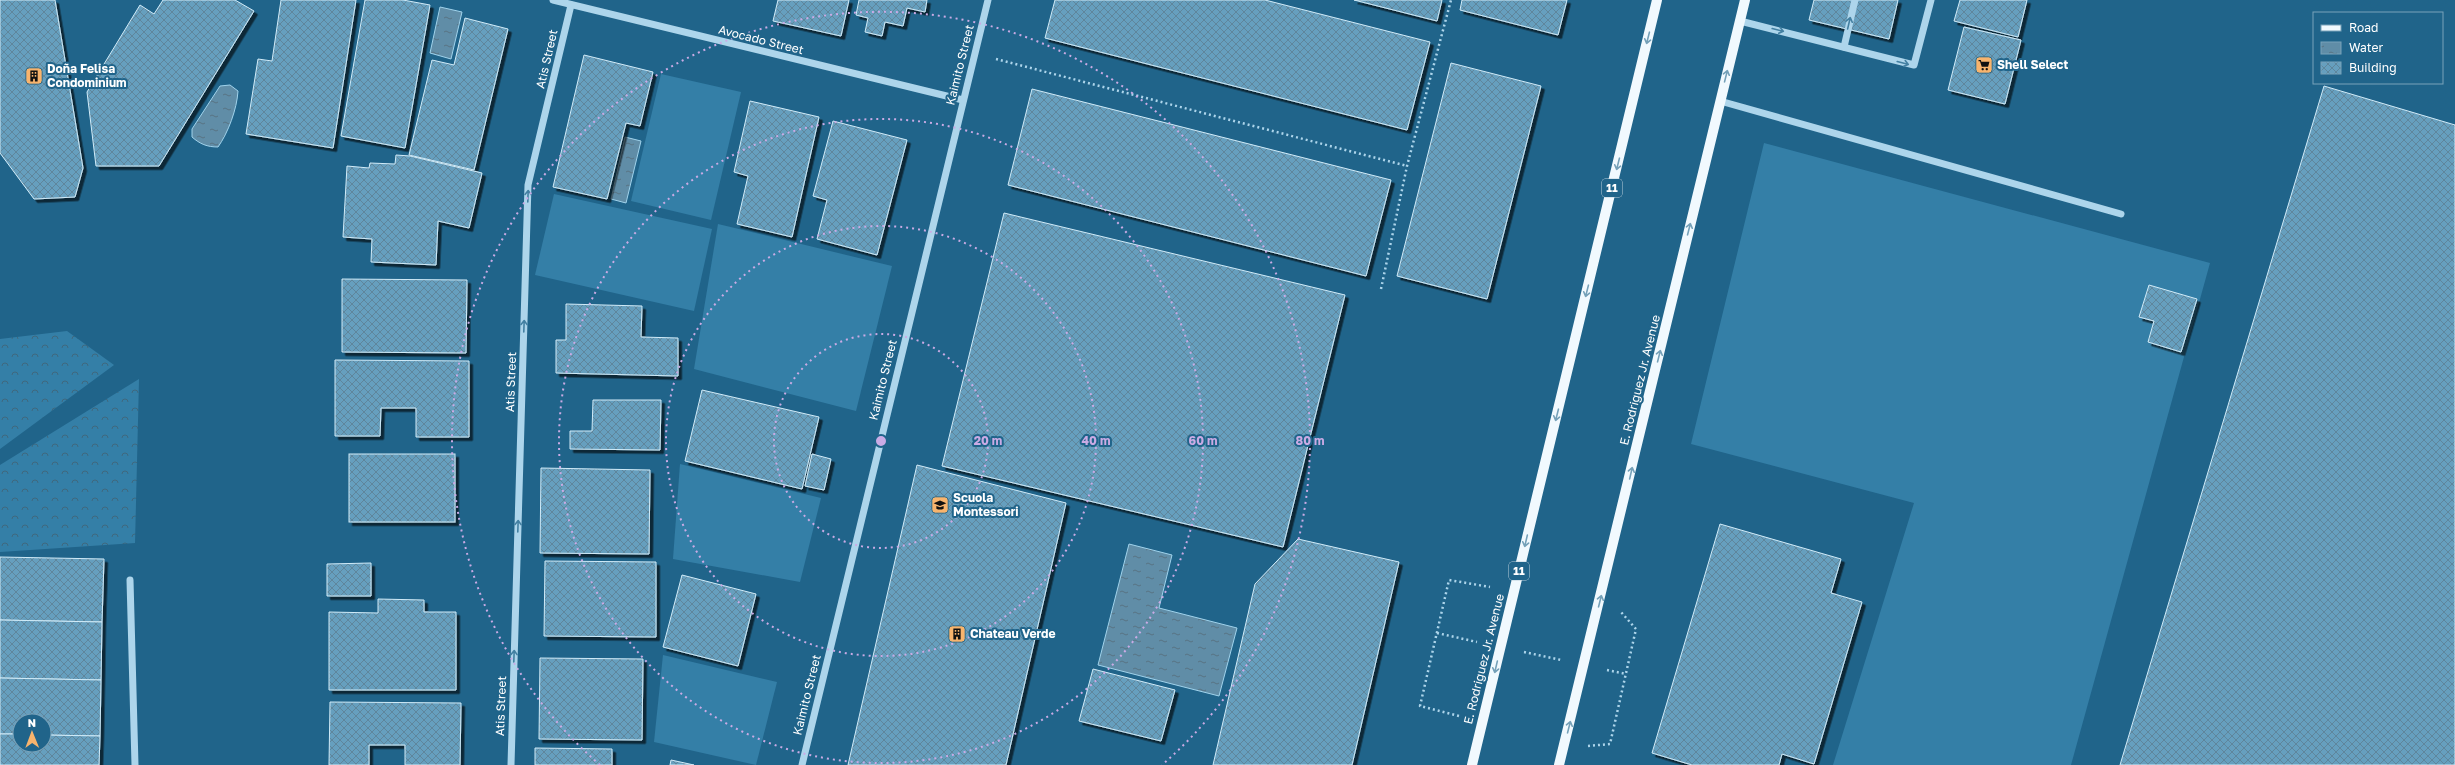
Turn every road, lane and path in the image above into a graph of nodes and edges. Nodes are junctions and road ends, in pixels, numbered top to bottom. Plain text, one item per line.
1 (553, 0) edge
2 (988, 0) edge
3 (1451, 0) edge
4 (1657, 0) edge
5 (1745, 0) edge
6 (1855, 0) edge
7 (1931, 0) edge
8 (571, 5) junction
9 (1740, 21) junction
10 (1844, 46) junction
11 (974, 53) junction
12 (963, 100) junction
13 (1720, 101) junction
14 (1407, 166) junction
15 (2121, 214) dead end
16 (1381, 289) dead end
17 (130, 580) dead end
18 (1514, 591) junction
19 (1636, 629) dead end
20 (1437, 633) junction
21 (1482, 643) dead end
22 (1520, 651) dead end
23 (1565, 661) dead end
24 (1603, 670) dead end
25 (1626, 674) junction
26 (1482, 726) junction
27 (1610, 744) dead end
28 (135, 765) edge
29 (510, 765) edge
30 (802, 765) edge
31 (1472, 765) edge
32 (1559, 765) edge

1 - 8 street, Avocado Street
2 - 11 street, Kaimito Street
3 - 14 path
4 -> 18 main road, E. Rodriguez Jr. Avenue / 11
5 - 9 main road, E. Rodriguez Jr. Avenue
10 -> 6 street
10 -> 7 street
8 - 12 street, Avocado Street
29 -> 8 street, Atis Street
9 -> 10 street
13 -> 9 main road, E. Rodriguez Jr. Avenue
11 - 12 street, Kaimito Street
11 - 14 path
12 - 30 street, Kaimito Street
13 - 15 street
32 -> 13 main road, E. Rodriguez Jr. Avenue
14 - 16 path
17 - 28 street
18 - 20 path
18 -> 26 main road, E. Rodriguez Jr. Avenue / 11
19 - 25 path
20 - 21 path
20 - 26 path
22 - 23 path
24 - 25 path
25 - 27 path
26 - 31 main road, E. Rodriguez Jr. Avenue / 11

